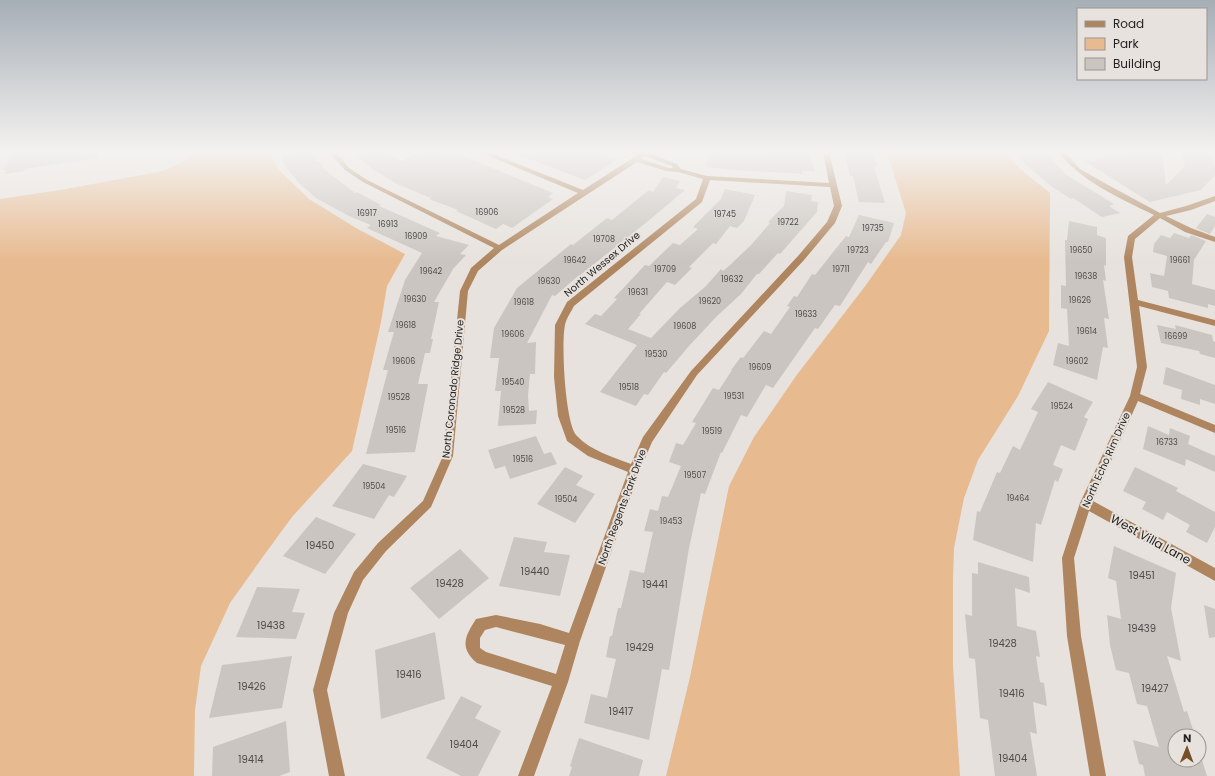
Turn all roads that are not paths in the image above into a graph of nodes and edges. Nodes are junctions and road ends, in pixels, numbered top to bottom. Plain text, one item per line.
1 (379, 188) edge
2 (572, 188) edge
3 (591, 188) edge
4 (704, 188) edge
5 (834, 188) edge
6 (1107, 188) edge
7 (584, 193) junction
8 (1215, 198) edge
9 (1159, 215) junction
10 (1215, 240) edge
11 (499, 248) junction
12 (1133, 302) junction
13 (1215, 323) edge
14 (1135, 396) junction
15 (1215, 429) edge
16 (634, 470) junction
17 (1086, 503) junction
18 (1215, 575) edge
19 (574, 641) junction
20 (560, 682) junction
21 (337, 776) edge
22 (526, 776) edge
23 (1098, 776) edge

1 - 11 street
2 - 7 street
3 - 7 street, North Coronado Ridge Drive
4 - 16 street, North Wessex Drive
5 - 16 street, North Regents Park Drive
6 - 9 street
7 - 11 street, North Coronado Ridge Drive
8 - 9 street, North Echo Rim Drive
9 - 10 street
9 - 12 street, North Echo Rim Drive
11 - 21 street, North Coronado Ridge Drive
12 - 13 street
12 - 14 street, North Echo Rim Drive
14 - 15 street
14 - 17 street, North Echo Rim Drive
16 - 19 street, North Regents Park Drive
17 - 18 street, West Villa Lane
17 - 23 street, North Echo Rim Drive
19 - 20 street, North Regents Park Drive
19 - 20 street
20 - 22 street, North Regents Park Drive

